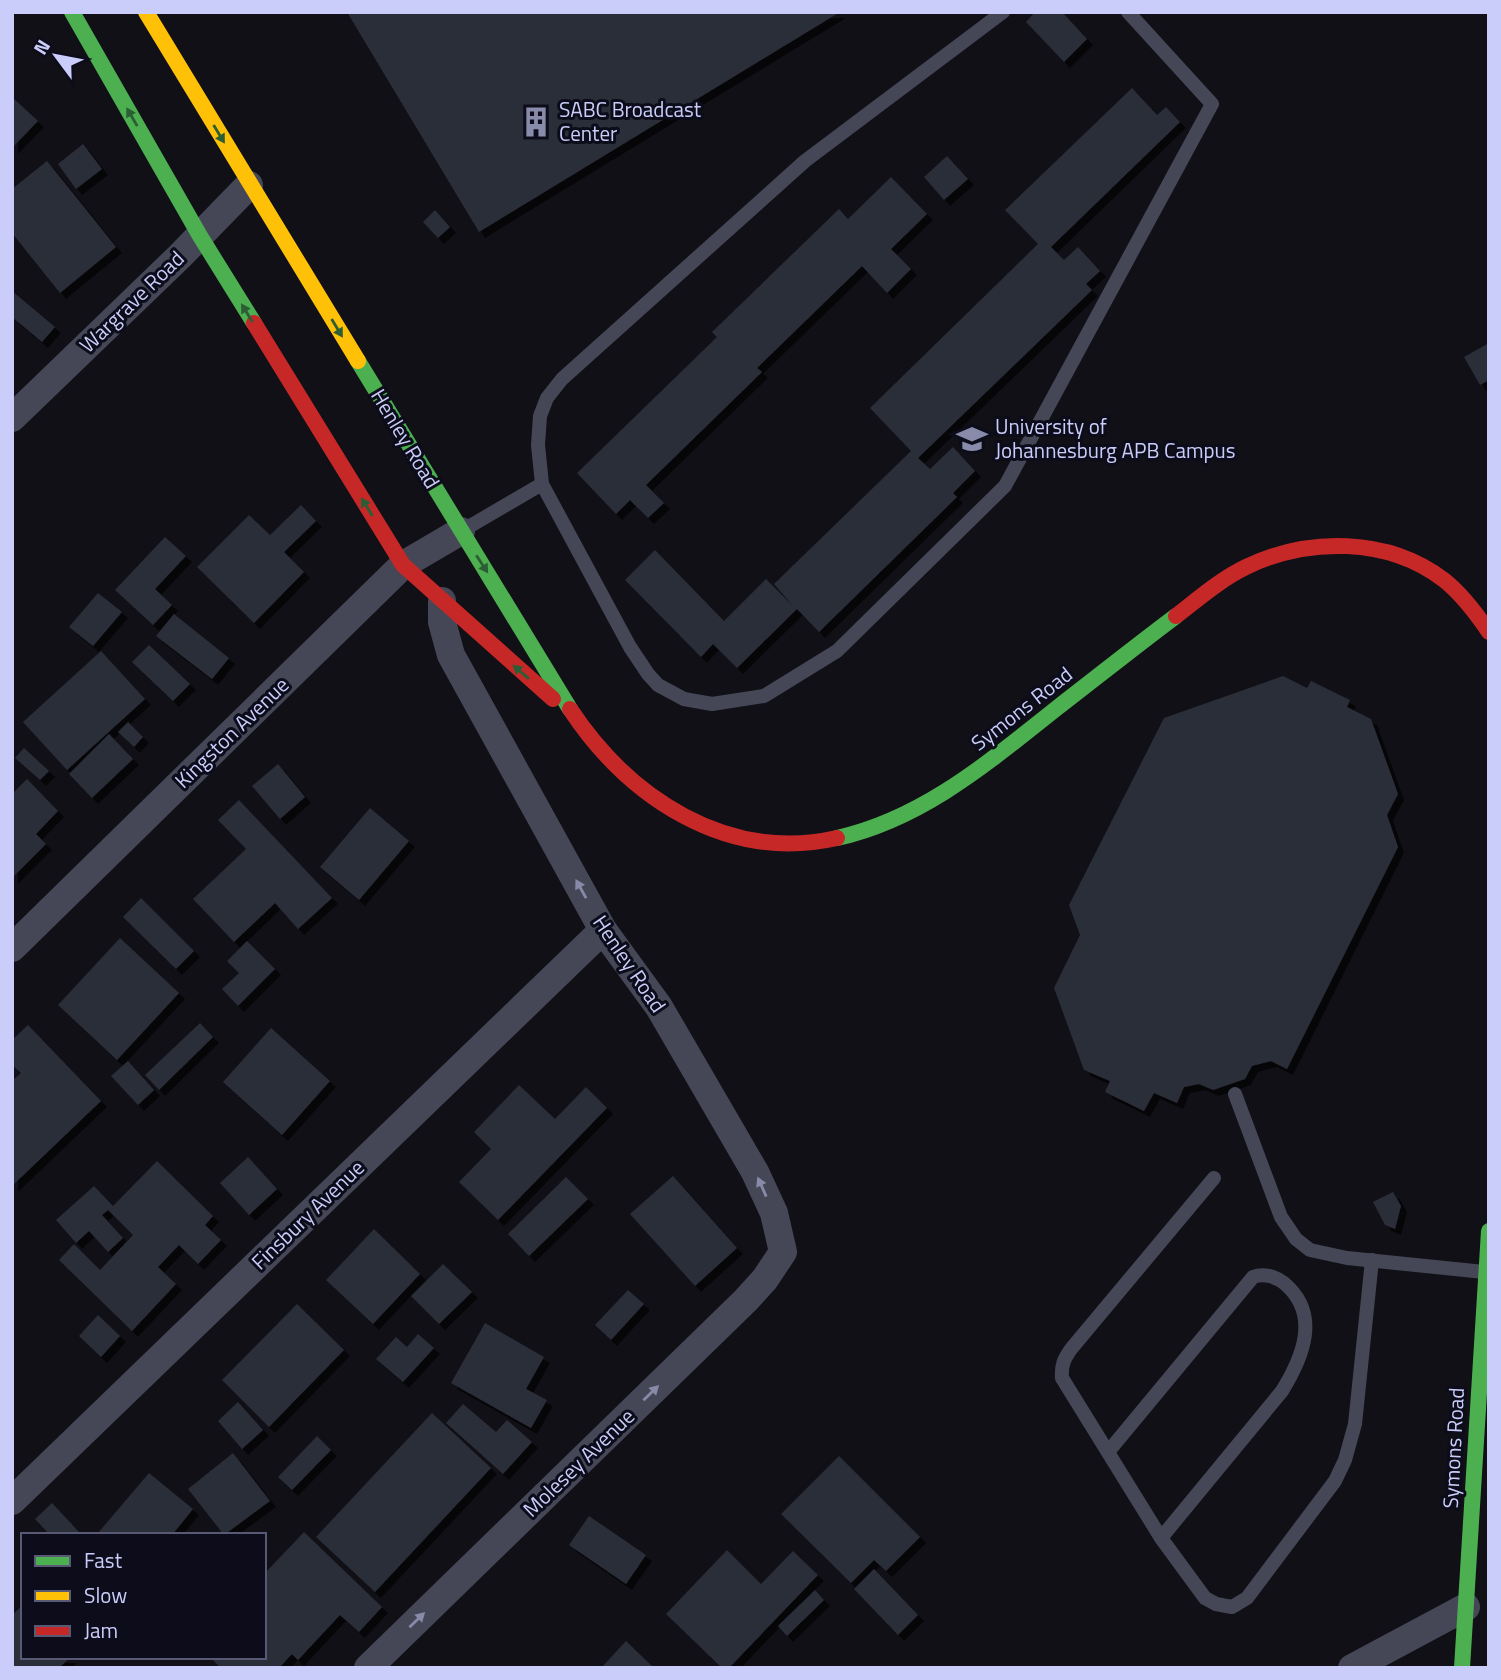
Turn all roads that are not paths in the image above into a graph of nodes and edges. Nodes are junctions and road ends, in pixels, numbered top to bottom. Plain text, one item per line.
1 (72, 12) edge
2 (146, 12) edge
3 (1003, 12) edge
4 (1128, 12) edge
5 (249, 184) junction
6 (200, 236) junction
7 (12, 418) edge
8 (542, 484) junction
9 (461, 531) junction
10 (403, 565) junction
11 (442, 601) junction
12 (1489, 632) edge
13 (573, 716) junction
14 (603, 930) junction
15 (12, 948) edge
16 (1234, 1094) dead end
17 (1214, 1178) dead end
18 (1489, 1231) edge
19 (783, 1252) joint
20 (1373, 1261) junction
21 (1487, 1272) edge
22 (1108, 1452) junction
23 (12, 1501) edge
24 (1161, 1538) junction
25 (1466, 1607) junction
26 (368, 1668) edge
27 (1352, 1668) edge
28 (1462, 1668) edge

6 -> 1 main road
2 -> 5 main road, Henley Road
3 - 8 lane
4 - 8 lane
5 - 6 street, Wargrave Road
5 -> 9 main road, Henley Road
6 - 7 street, Wargrave Road
10 -> 6 main road
8 - 9 lane
9 - 10 street, Kingston Avenue
9 -> 13 main road, Henley Road
10 - 11 main road
10 - 15 street, Kingston Avenue
13 -> 11 main road
14 -> 11 street, Henley Road
12 - 13 main road, Symons Road
19 -> 14 street, Henley Road
14 - 23 street, Finsbury Avenue
16 - 20 lane
17 - 22 lane
18 - 21 main road, Symons Road
26 -> 19 street, Molesey Avenue
20 - 21 lane
20 - 24 lane
21 - 25 main road, Symons Road
22 - 24 lane
22 - 24 lane
25 - 27 street
25 - 28 main road, Symons Road

